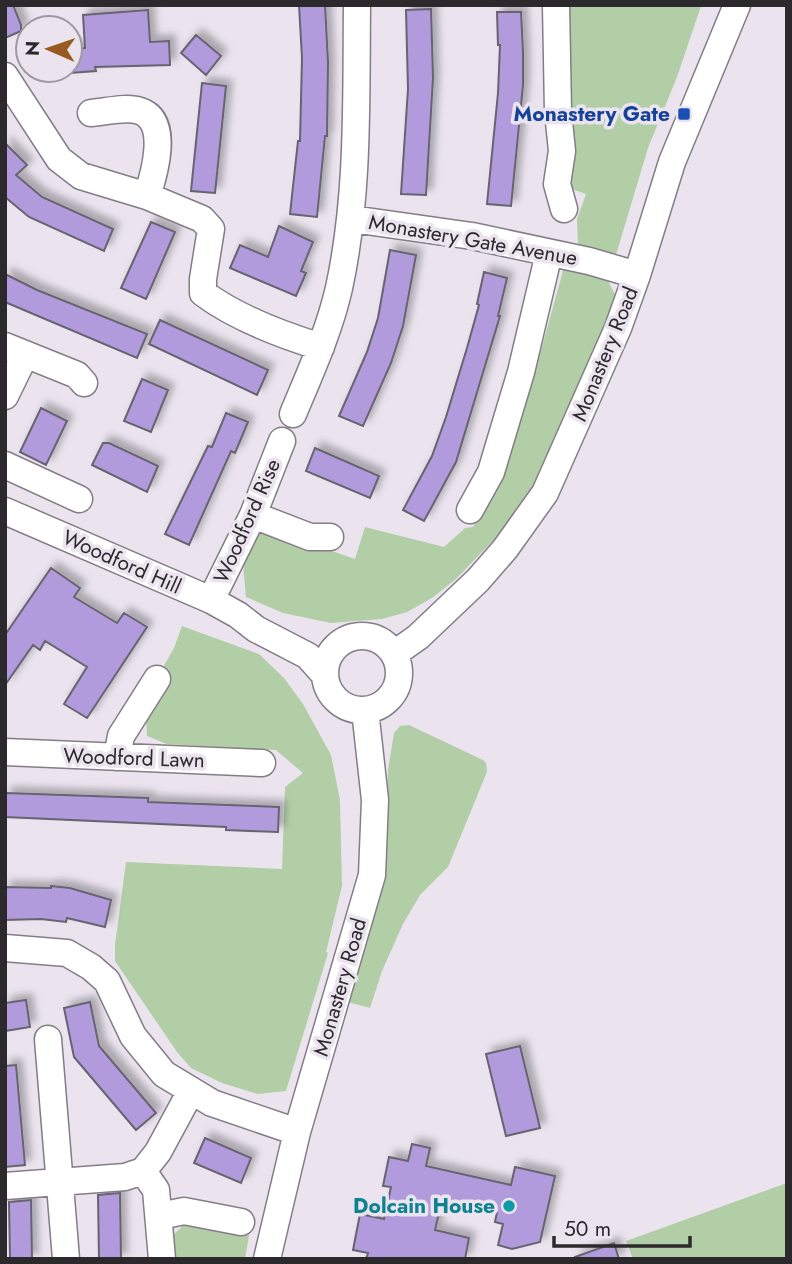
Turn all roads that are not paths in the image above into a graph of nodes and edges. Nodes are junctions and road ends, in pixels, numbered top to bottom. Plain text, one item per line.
1 (357, 5) edge
2 (556, 5) edge
3 (737, 5) edge
4 (5, 76) edge
5 (92, 113) dead end
6 (147, 196) junction
7 (564, 209) dead end
8 (352, 219) junction
9 (549, 253) junction
10 (637, 275) junction
11 (321, 347) junction
12 (15, 351) edge
13 (83, 383) dead end
14 (5, 396) edge
15 (293, 414) dead end
16 (282, 441) dead end
17 (5, 465) edge
18 (79, 499) dead end
19 (470, 510) dead end
20 (5, 511) edge
21 (253, 515) junction
22 (330, 537) dead end
23 (211, 600) junction
24 (239, 615) junction
25 (340, 642) junction
26 (394, 654) junction
27 (324, 674) junction
28 (157, 679) dead end
29 (365, 710) junction
30 (5, 752) edge
31 (117, 757) junction
32 (262, 763) dead end
33 (5, 948) edge
34 (48, 1039) dead end
35 (191, 1091) junction
36 (297, 1132) junction
37 (144, 1171) junction
38 (60, 1182) junction
39 (5, 1186) edge
40 (160, 1216) junction
41 (241, 1222) dead end
42 (66, 1259) edge
43 (162, 1259) edge
44 (267, 1259) edge

1 - 8 street, Monastery Gate Avenue
2 - 7 street
3 - 10 street, Monastery Road
4 - 6 street
5 - 6 street
6 - 11 street
8 - 9 street, Monastery Gate Avenue
8 - 11 street
9 - 10 street, Monastery Gate Avenue
9 - 19 street
10 - 26 street, Monastery Road
11 - 15 street
12 - 13 street
12 - 14 street
16 - 21 street, Woodford Rise
17 - 18 street
20 - 23 street, Woodford Hill
21 - 22 street
21 - 23 street, Woodford Rise
23 - 24 street, Woodford Hill
24 - 25 street, Woodford Hill
24 - 27 street, Woodford Hill
25 - 26 street
25 - 27 street
26 - 29 street
27 - 29 street
28 - 31 street
29 - 36 street, Monastery Road
30 - 31 street, Woodford Lawn
31 - 32 street, Woodford Lawn
33 - 35 street
34 - 38 street
35 - 36 street
35 - 37 street
36 - 44 street, Monastery Road
37 - 38 street
37 - 40 street
38 - 39 street
38 - 42 street
40 - 41 street
40 - 43 street

